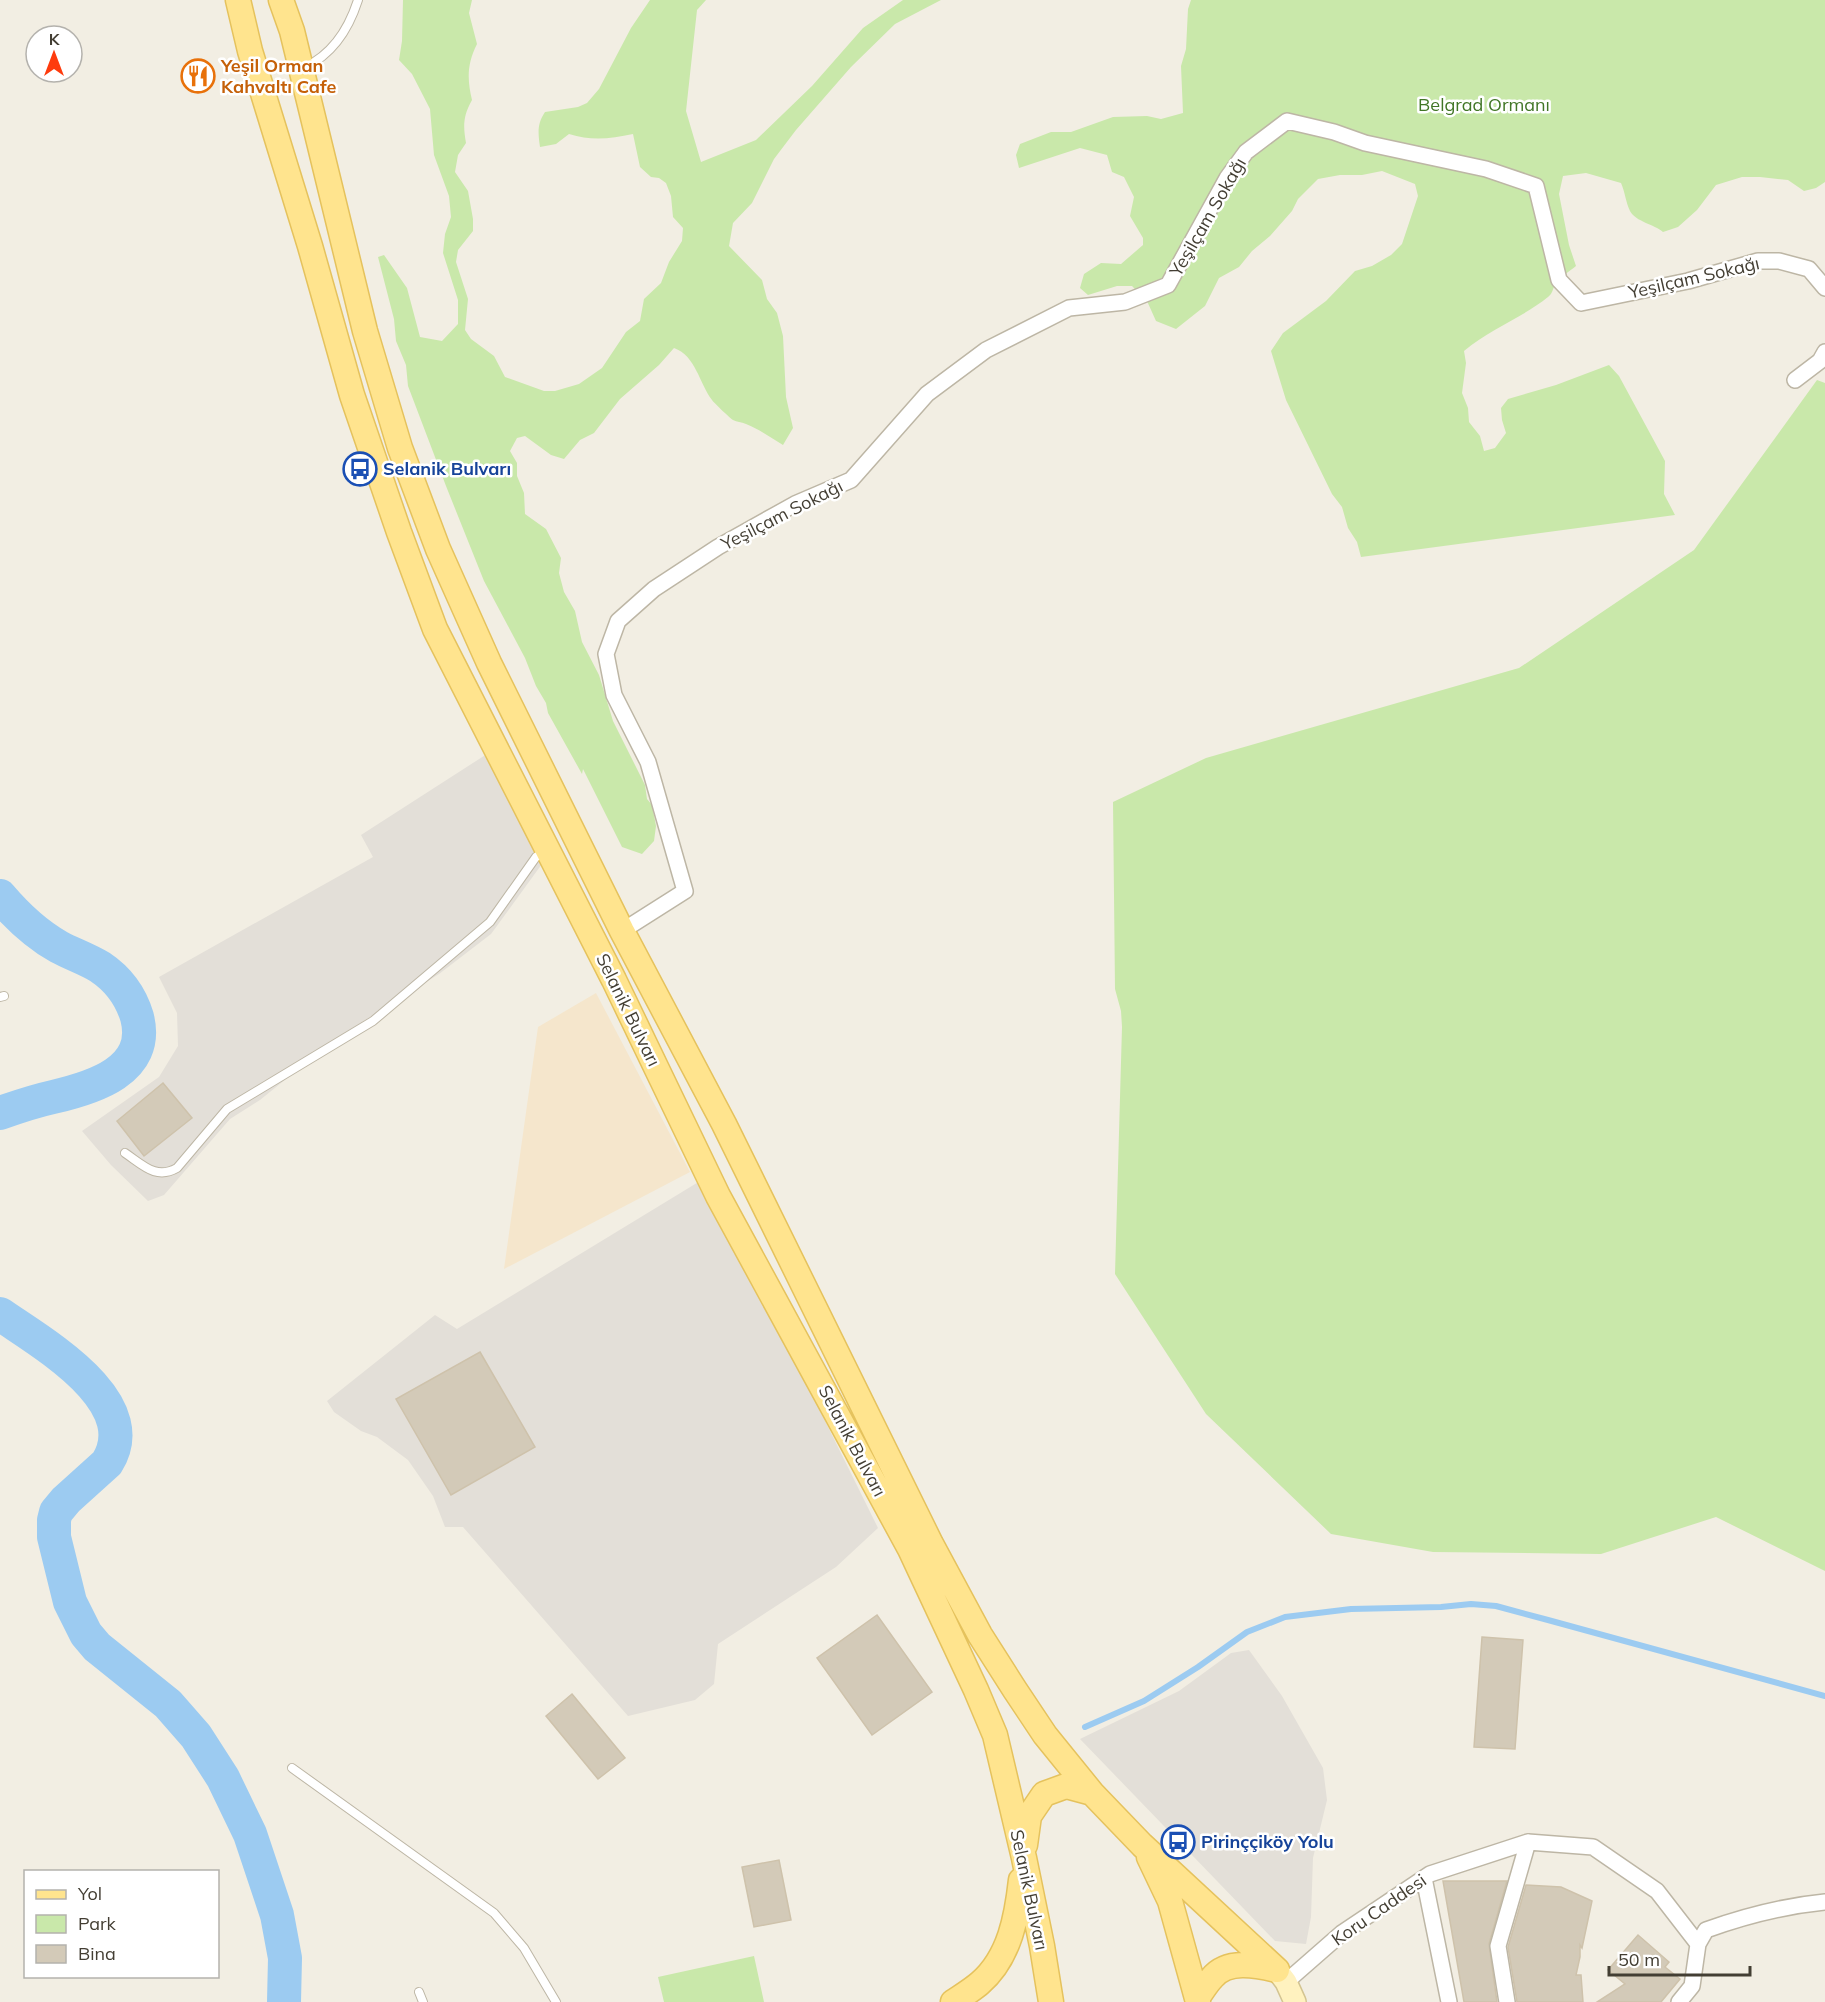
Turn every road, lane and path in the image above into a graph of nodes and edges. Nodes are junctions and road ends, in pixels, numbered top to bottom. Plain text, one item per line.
1 (238, 0) edge
2 (281, 0) edge
3 (358, 0) edge
4 (301, 69) junction
5 (1825, 288) edge
6 (1825, 352) edge
7 (1795, 380) dead end
8 (548, 850) junction
9 (622, 932) junction
10 (125, 1153) dead end
11 (292, 1768) dead end
12 (1092, 1793) junction
13 (1527, 1842) junction
14 (1143, 1845) junction
15 (1024, 1858) junction
16 (1424, 1878) junction
17 (1825, 1902) edge
18 (1698, 1944) junction
19 (1281, 1976) junction
20 (419, 1992) dead end
21 (1198, 2000) edge
22 (423, 2002) edge
23 (556, 2002) edge
24 (953, 2002) edge
25 (1051, 2002) edge
26 (1295, 2002) edge
27 (1449, 2002) edge
28 (1507, 2002) edge
29 (1679, 2002) edge

1 - 8 main road, Selanik Bulvarı
2 - 4 main road, Selanik Bulvarı
3 - 4 lane
4 - 9 main road, Selanik Bulvarı
5 - 9 street, Yeşilçam Sokağı
6 - 7 street
8 - 10 lane
8 - 15 main road, Selanik Bulvarı
9 - 12 main road, Selanik Bulvarı
11 - 23 lane
12 - 14 main road, Selanik Bulvarı
12 - 15 main road
13 - 16 street, Koru Caddesi
13 - 18 street, Koru Caddesi
13 - 28 street
14 - 19 main road, Selanik Bulvarı
14 - 21 main road
15 - 24 main road
15 - 25 main road, Selanik Bulvarı
16 - 19 street, Koru Caddesi
16 - 27 street
17 - 18 street
18 - 29 street
19 - 21 main road
19 - 26 main road
20 - 22 lane

